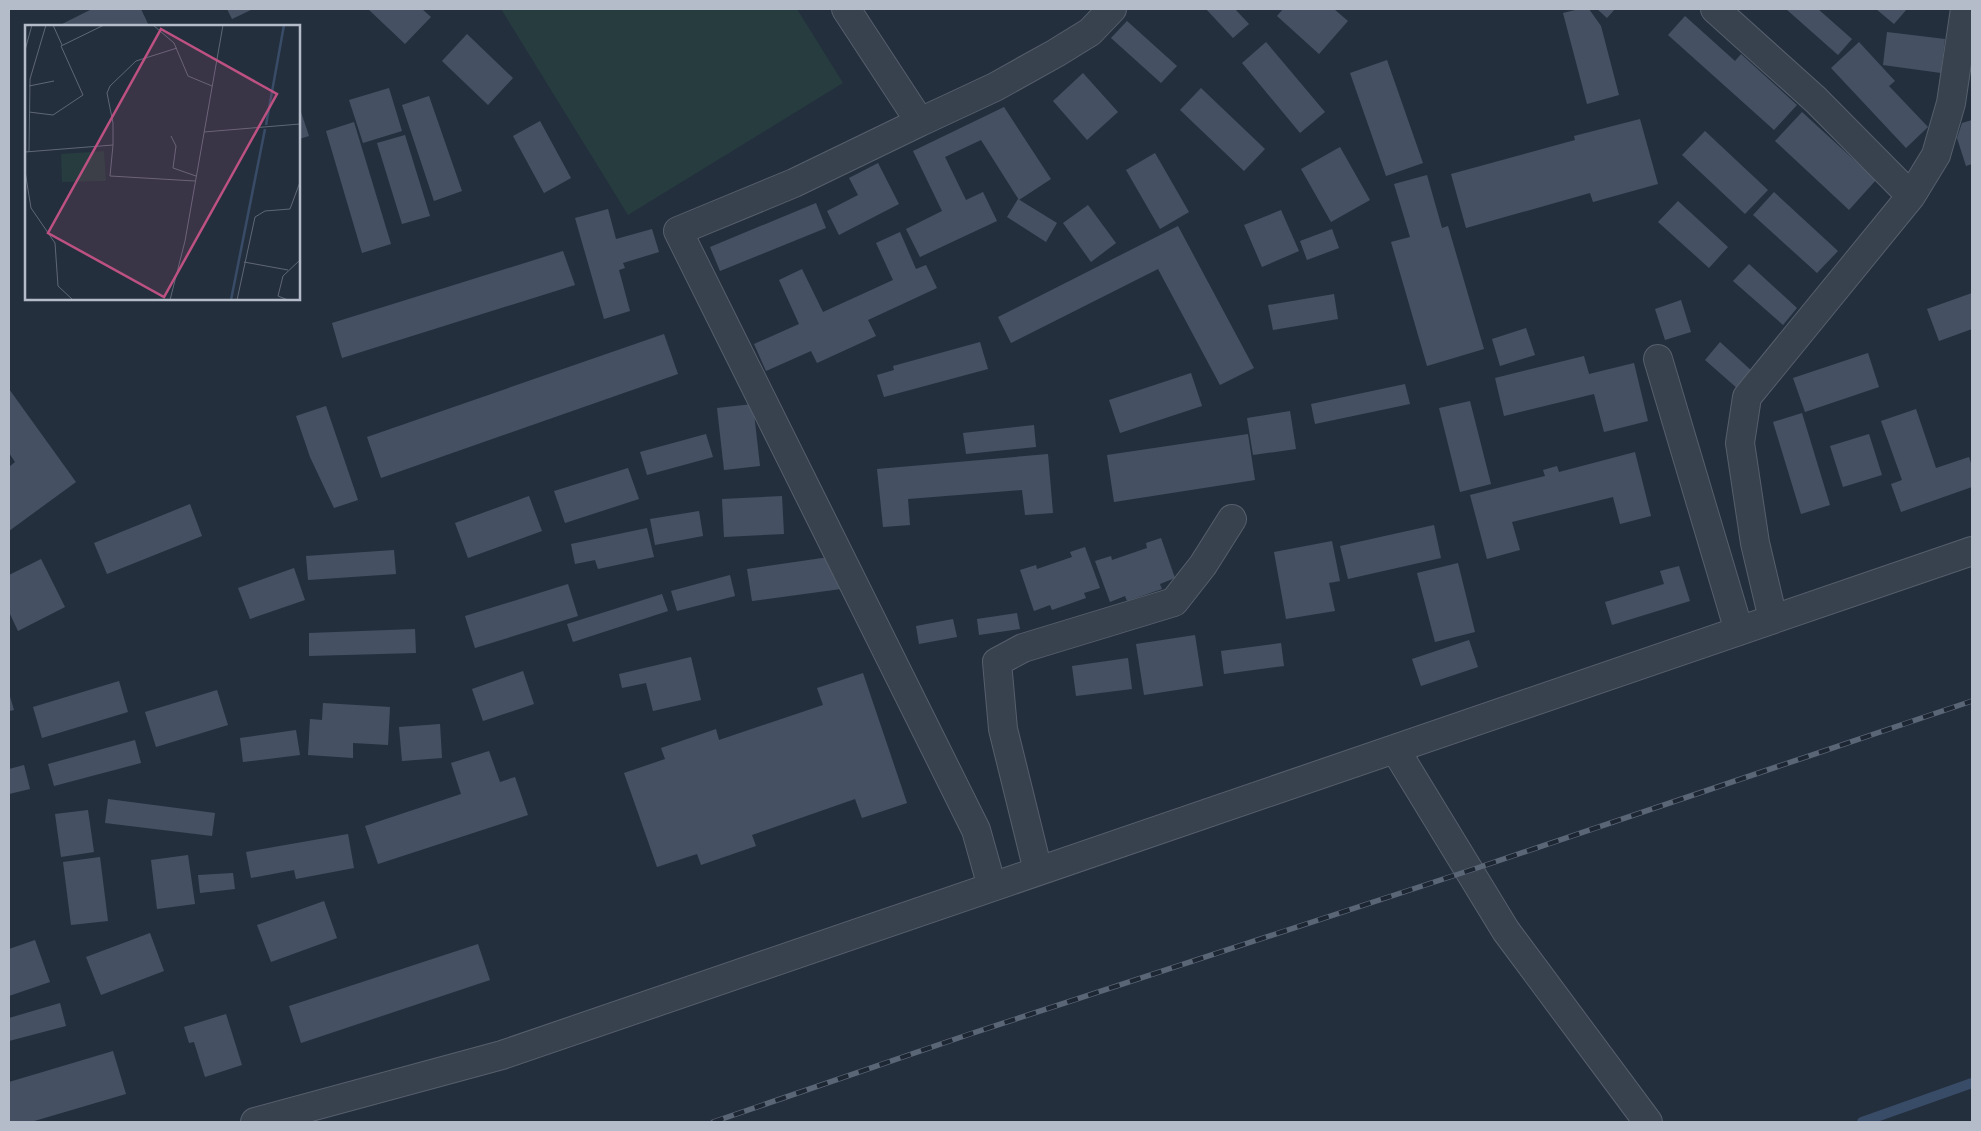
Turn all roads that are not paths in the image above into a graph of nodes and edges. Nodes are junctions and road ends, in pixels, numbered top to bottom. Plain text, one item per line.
1 (846, 9) edge
2 (1112, 9) edge
3 (1715, 9) edge
4 (1966, 9) edge
5 (920, 122) junction
6 (1910, 196) junction
7 (1658, 359) dead end
8 (1232, 519) dead end
9 (1972, 551) edge
10 (1773, 619) junction
11 (1739, 631) junction
12 (1395, 749) junction
13 (1038, 871) junction
14 (992, 887) junction
15 (255, 1122) edge
16 (1648, 1122) edge

1 - 5 street
2 - 5 street
3 - 6 street
4 - 6 street
5 - 14 street
6 - 10 street
7 - 11 street
8 - 13 street
9 - 10 street
10 - 11 street
11 - 12 street
12 - 13 street
12 - 16 street
13 - 14 street
14 - 15 street

